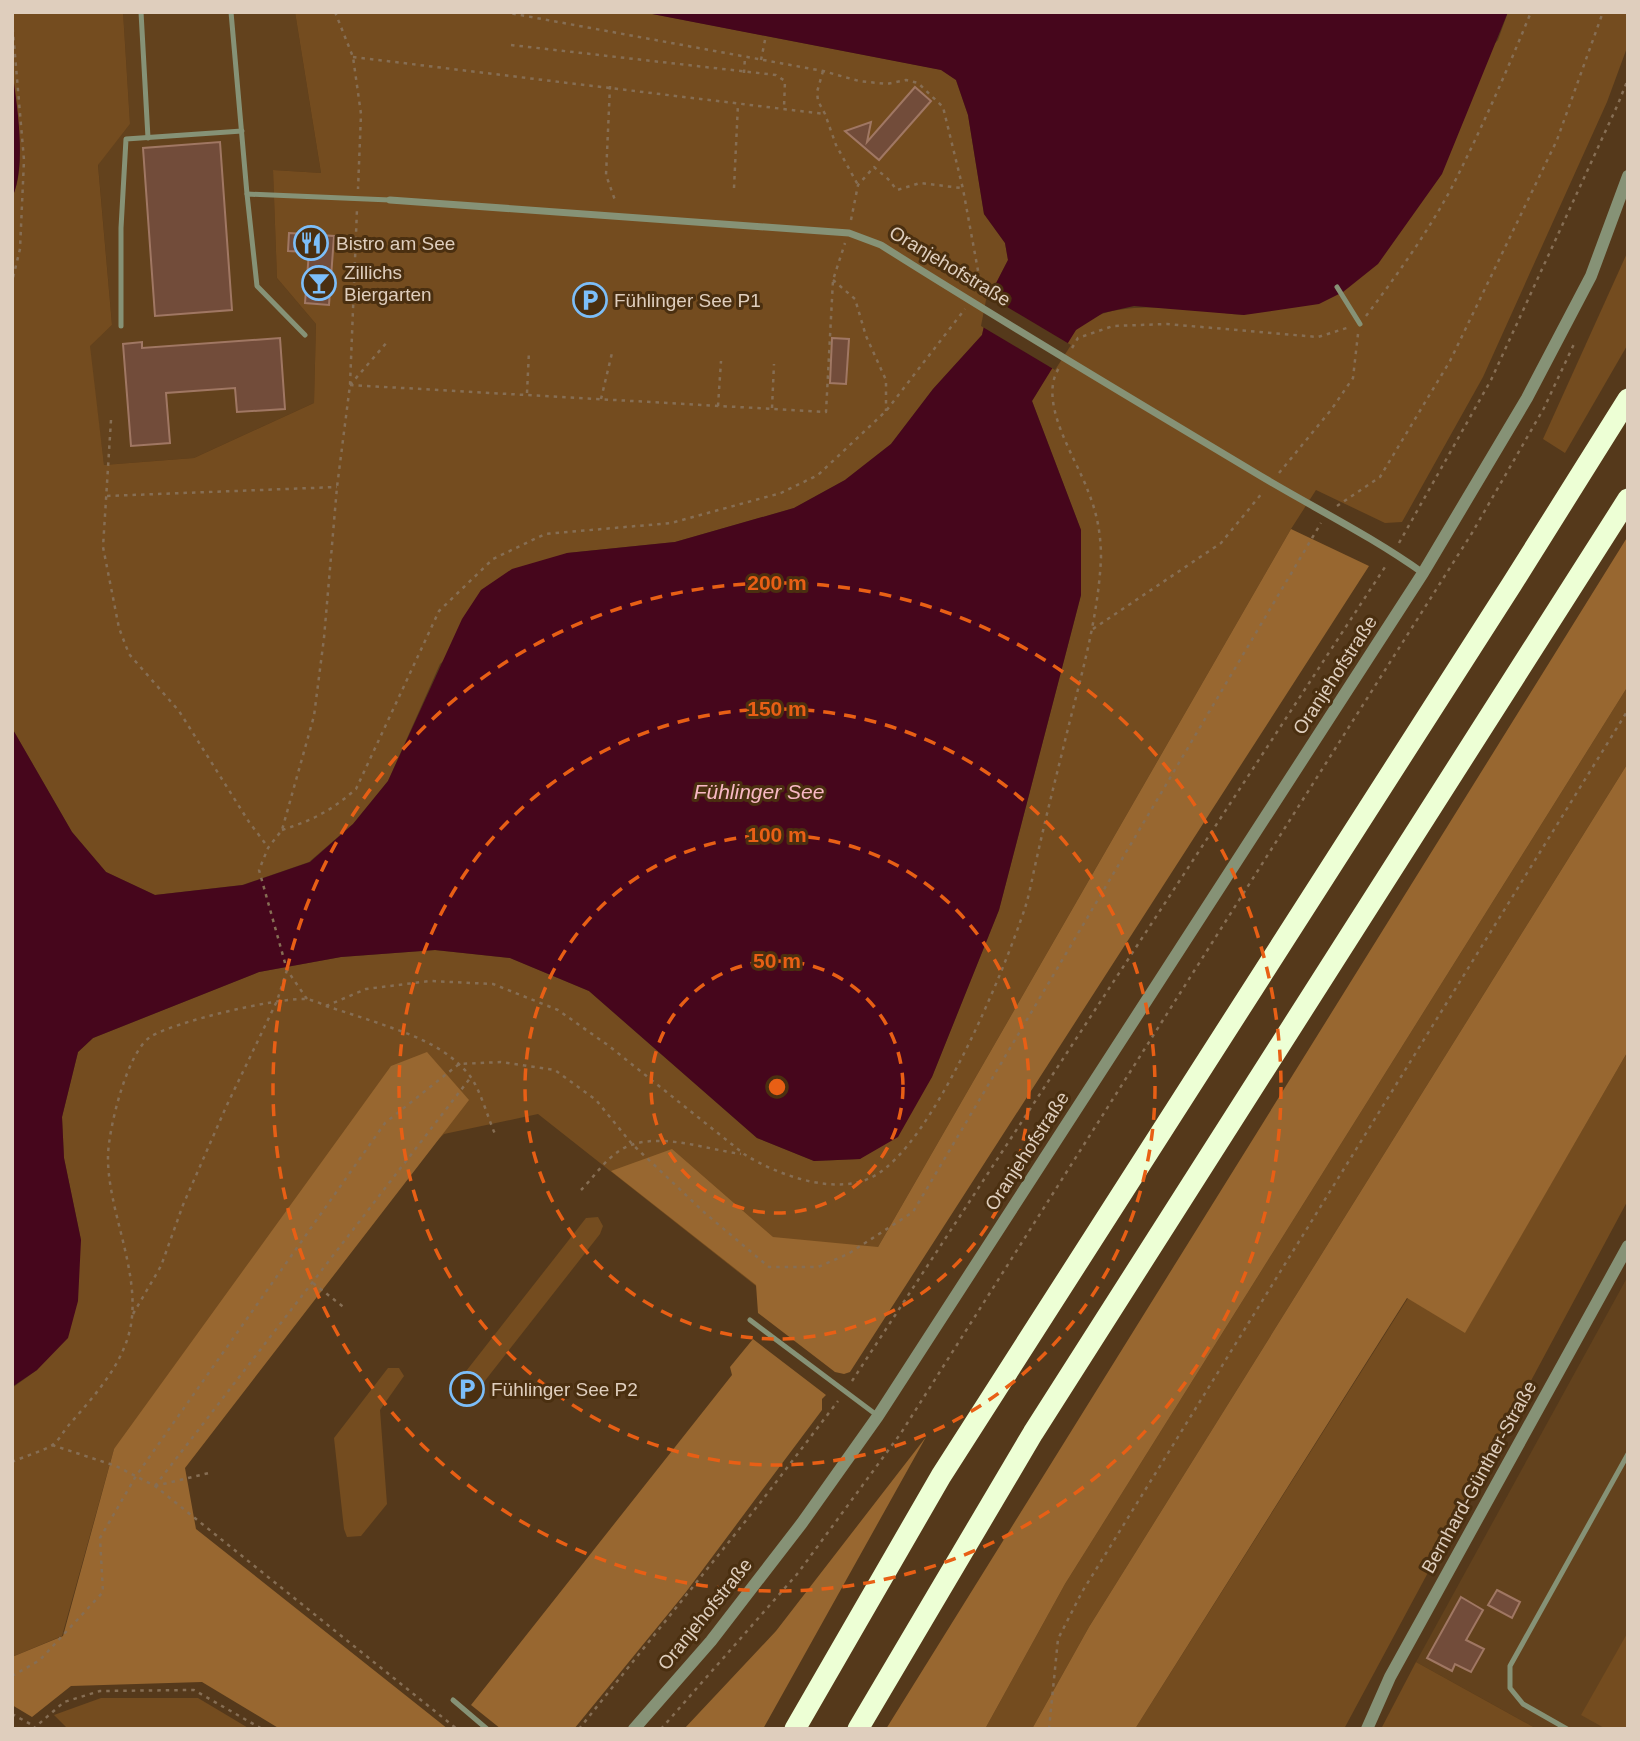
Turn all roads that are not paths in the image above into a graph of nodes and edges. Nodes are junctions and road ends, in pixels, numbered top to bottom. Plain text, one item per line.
1 (141, 12) edge
2 (231, 12) edge
3 (242, 131) junction
4 (148, 138) junction
5 (1628, 176) edge
6 (247, 194) junction
7 (390, 200) joint
8 (1337, 287) dead end
9 (1360, 324) road end
10 (121, 327) dead end
11 (305, 335) dead end
12 (1628, 399) edge
13 (1628, 499) edge
14 (1423, 573) junction
15 (1628, 1246) edge
16 (750, 1320) dead end
17 (878, 1416) junction
18 (1628, 1454) edge
19 (453, 1700) dead end
20 (487, 1729) edge
21 (635, 1729) edge
22 (795, 1729) edge
23 (858, 1729) edge
24 (1367, 1729) edge
25 (1567, 1729) edge

1 - 4 lane
2 - 3 lane
3 - 4 lane
3 - 6 lane
4 - 10 lane
5 - 14 street, Oranjehofstraße
6 - 7 lane
6 - 11 lane
7 - 14 street, Oranjehofstraße
8 - 9 lane
12 - 22 highway
13 - 23 highway
14 - 17 street, Oranjehofstraße
15 - 24 street, Bernhard-Günther-Straße
16 - 17 lane
17 - 21 street, Oranjehofstraße
18 - 25 lane
19 - 20 lane

